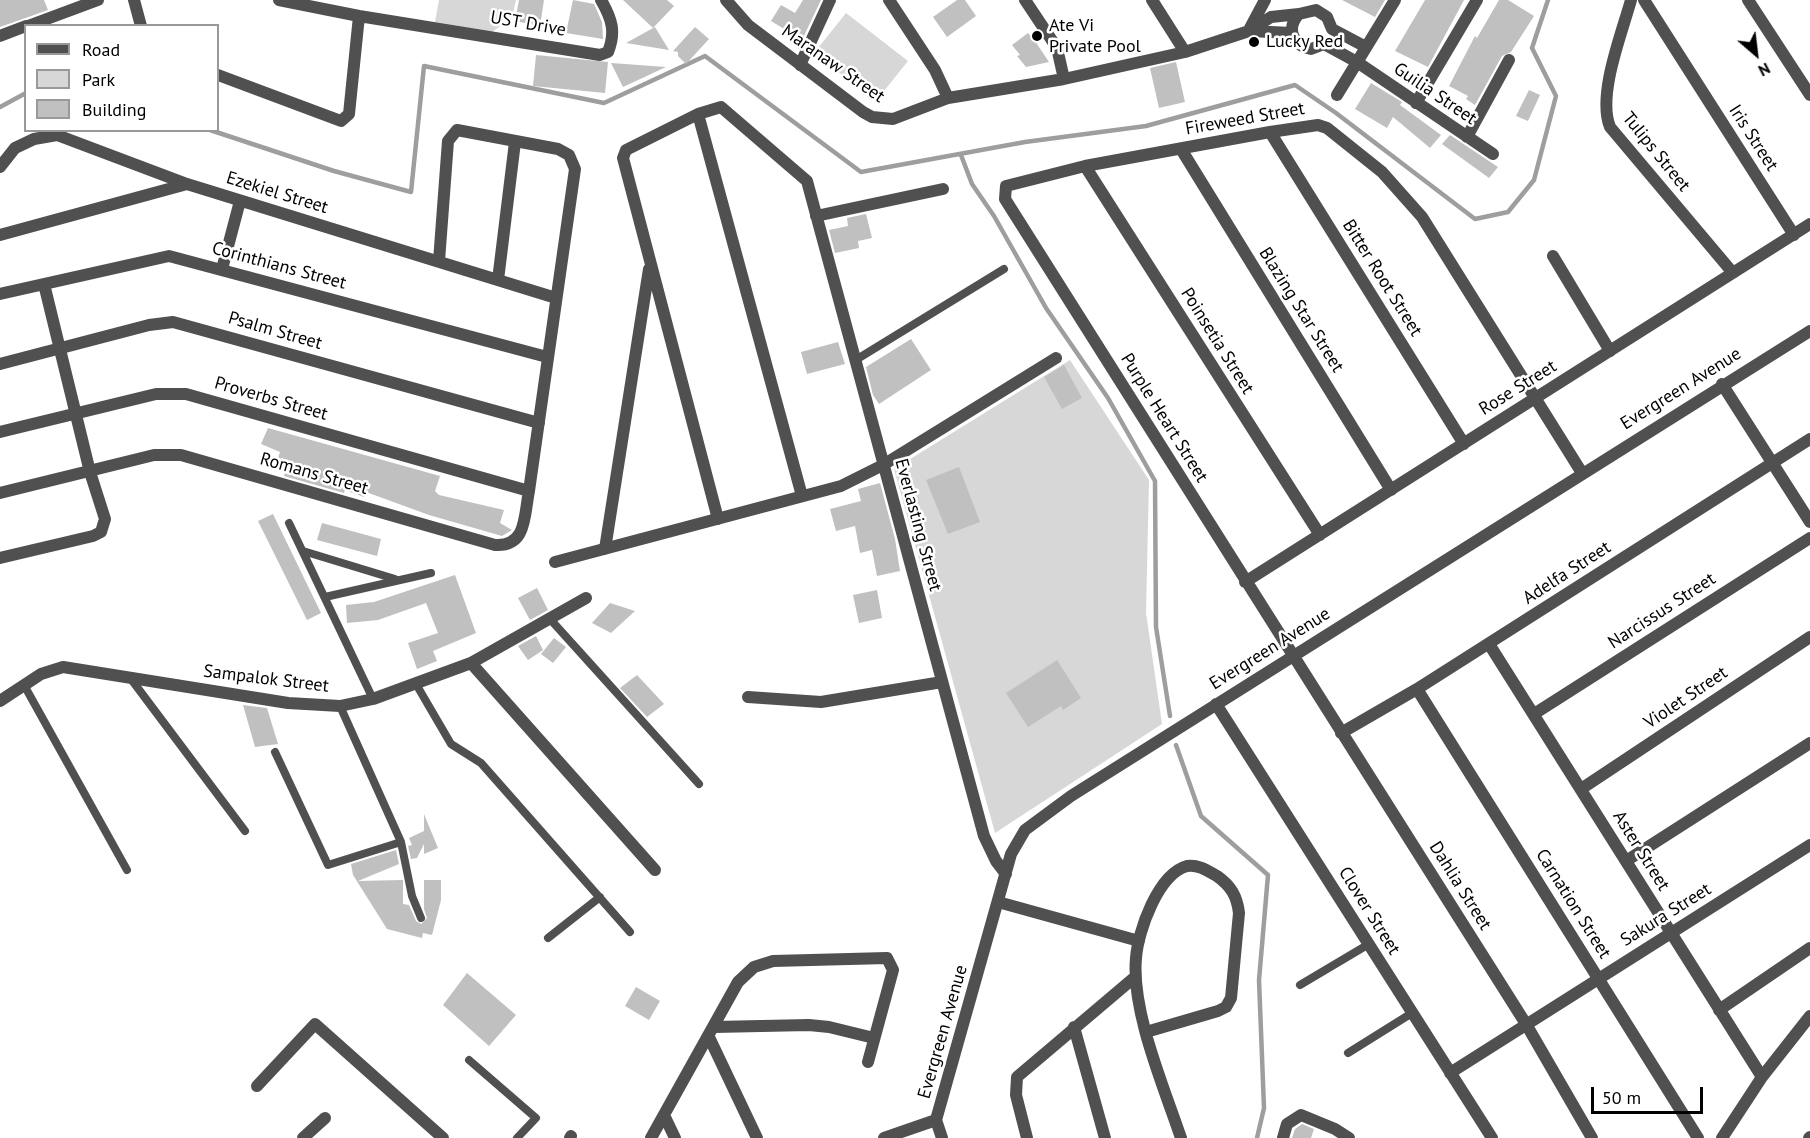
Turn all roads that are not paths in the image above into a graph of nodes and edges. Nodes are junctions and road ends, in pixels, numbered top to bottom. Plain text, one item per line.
1 (98, 0) edge
2 (134, 0) edge
3 (279, 0) edge
4 (601, 0) edge
5 (726, 0) edge
6 (831, 0) edge
7 (889, 0) edge
8 (1025, 0) edge
9 (1152, 0) edge
10 (1265, 0) edge
11 (1395, 0) edge
12 (1477, 0) edge
13 (1631, 0) edge
14 (1644, 0) edge
15 (1748, 0) edge
16 (1299, 14) junction
17 (359, 16) junction
18 (32, 24) edge
19 (140, 24) edge
20 (24, 27) edge
21 (1248, 31) junction
22 (1292, 33) junction
23 (0, 36) edge
24 (1366, 47) junction
25 (1185, 52) junction
26 (1509, 60) dead end
27 (1357, 63) junction
28 (800, 65) junction
29 (219, 75) edge
30 (1064, 79) junction
31 (1337, 95) dead end
32 (1810, 95) edge
33 (948, 98) junction
34 (1416, 103) junction
35 (698, 114) junction
36 (1270, 132) junction
37 (1467, 137) junction
38 (515, 142) junction
39 (1181, 149) junction
40 (1493, 154) dead end
41 (1085, 166) junction
42 (0, 167) edge
43 (187, 184) junction
44 (943, 189) dead end
45 (1005, 199) joint
46 (240, 201) junction
47 (816, 216) junction
48 (1810, 224) edge
49 (0, 235) edge
50 (1794, 235) junction
51 (1552, 256) dead end
52 (439, 261) junction
53 (650, 264) junction
54 (222, 269) junction
55 (1004, 269) dead end
56 (1734, 273) junction
57 (498, 280) junction
58 (44, 284) junction
59 (0, 294) edge
60 (556, 298) junction
61 (1810, 331) edge
62 (60, 350) junction
63 (1610, 351) junction
64 (547, 357) junction
65 (1056, 358) dead end
66 (854, 361) junction
67 (0, 364) edge
68 (1722, 384) junction
69 (1536, 398) junction
70 (76, 412) junction
71 (539, 423) junction
72 (0, 432) edge
73 (1810, 439) edge
74 (1464, 444) junction
75 (1773, 462) junction
76 (883, 465) junction
77 (90, 472) junction
78 (1582, 473) junction
79 (1390, 490) junction
80 (529, 491) junction
81 (0, 493) edge
82 (802, 496) junction
83 (718, 519) junction
84 (1810, 522) edge
85 (288, 523) dead end
86 (1320, 535) junction
87 (1810, 538) edge
88 (605, 549) junction
89 (303, 550) junction
90 (0, 558) edge
91 (555, 562) dead end
92 (431, 573) dead end
93 (396, 580) junction
94 (1245, 582) junction
95 (324, 597) junction
96 (586, 598) dead end
97 (550, 619) junction
98 (1810, 637) edge
99 (1489, 644) junction
100 (1292, 656) junction
101 (471, 663) junction
102 (131, 679) junction
103 (942, 682) junction
104 (416, 684) junction
105 (24, 685) junction
106 (1417, 689) junction
107 (748, 697) dead end
108 (373, 699) junction
109 (0, 701) edge
110 (1216, 704) junction
111 (340, 706) junction
112 (1534, 714) junction
113 (1341, 733) junction
114 (1810, 743) edge
115 (275, 752) dead end
116 (699, 784) dead end
117 (1581, 789) junction
118 (245, 831) dead end
119 (401, 842) junction
120 (1810, 844) edge
121 (1626, 861) junction
122 (127, 870) dead end
123 (655, 870) dead end
124 (1006, 874) junction
125 (600, 897) junction
126 (998, 902) junction
127 (421, 918) dead end
128 (630, 932) dead end
129 (1671, 933) junction
130 (548, 938) dead end
131 (1139, 941) junction
132 (1369, 944) junction
133 (1810, 948) edge
134 (1135, 977) junction
135 (1599, 978) junction
136 (1300, 985) dead end
137 (1719, 1010) junction
138 (1412, 1013) junction
139 (1810, 1016) edge
140 (1526, 1024) junction
141 (1074, 1027) junction
142 (712, 1032) junction
143 (1146, 1032) junction
144 (874, 1038) junction
145 (1348, 1053) dead end
146 (469, 1060) dead end
147 (868, 1062) dead end
148 (1450, 1073) junction
149 (1762, 1077) junction
150 (257, 1086) dead end
151 (664, 1115) junction
152 (325, 1118) dead end
153 (936, 1120) junction
154 (303, 1138) edge
155 (443, 1138) edge
156 (517, 1138) edge
157 (651, 1138) edge
158 (675, 1138) edge
159 (757, 1138) edge
160 (884, 1138) edge
161 (942, 1138) edge
162 (1027, 1138) edge
163 (1105, 1138) edge
164 (1181, 1138) edge
165 (1283, 1138) edge
166 (1349, 1138) edge
167 (1492, 1138) edge
168 (1592, 1138) edge
169 (1698, 1138) edge
170 (1722, 1138) edge

1 - 18 street
2 - 19 street
3 - 17 street, UST Drive
4 - 17 street, UST Drive
5 - 28 street, Maranaw Street
6 - 28 street
7 - 33 street
8 - 30 street
9 - 25 street
10 - 21 street
11 - 24 street
12 - 34 street
13 - 56 street, Tulips Street
14 - 50 street, Iris Street
15 - 32 street
16 - 21 street, Maranaw Street
16 - 22 street
16 - 24 street, Maranaw Street
17 - 29 street
20 - 23 street
21 - 22 street, Maranaw Street
21 - 25 street, Maranaw Street
22 - 27 street
24 - 27 street
25 - 30 street, Maranaw Street
26 - 37 street
27 - 31 street
27 - 34 street, Guilia Street
28 - 33 street, Maranaw Street
30 - 33 street, Maranaw Street
34 - 37 street, Guilia Street
35 - 47 street, Everlasting Street
35 - 53 street
35 - 82 street
36 - 39 street, Fireweed Street
36 - 69 street, Fireweed Street
36 - 74 street, Bitter Root Street
37 - 40 street, Guilia Street
38 - 52 street
38 - 57 street
38 - 60 street
39 - 41 street, Fireweed Street
39 - 79 street, Blazing Star Street
41 - 45 street, Fireweed Street
41 - 86 street, Poinsetia Street
42 - 43 street, Ezekiel Street
43 - 46 street, Ezekiel Street
43 - 49 street
44 - 47 street
45 - 94 street, Purple Heart Street
46 - 52 street, Ezekiel Street
46 - 54 street
47 - 66 street, Everlasting Street
48 - 50 street, Rose Street
50 - 56 street, Rose Street
51 - 63 street
52 - 57 street, Ezekiel Street
53 - 83 street
53 - 88 street
54 - 58 street, Corinthians Street
54 - 64 street, Corinthians Street
55 - 66 lane
56 - 63 street, Rose Street
57 - 60 street, Ezekiel Street
58 - 59 street, Corinthians Street
58 - 62 street
60 - 64 street
61 - 68 street, Evergreen Avenue
62 - 67 street, Psalm Street
62 - 70 street
62 - 71 street, Psalm Street
63 - 69 street, Rose Street
64 - 71 street
65 - 76 street
66 - 76 street, Everlasting Street
68 - 75 street
68 - 78 street, Evergreen Avenue
69 - 74 street, Rose Street
69 - 78 street, Fireweed Street
70 - 72 street, Proverbs Street
70 - 77 street
70 - 80 street, Proverbs Street
71 - 80 street
73 - 75 street, Adelfa Street
74 - 79 street, Rose Street
75 - 84 street
75 - 99 street, Adelfa Street
76 - 82 street
76 - 103 street, Everlasting Street
77 - 80 street, Romans Street
77 - 81 street, Romans Street
77 - 90 street
78 - 100 street, Evergreen Avenue
79 - 86 street, Rose Street
82 - 83 street
83 - 88 street
85 - 89 lane
86 - 94 street, Rose Street
87 - 112 street, Narcissus Street
88 - 91 street
89 - 93 lane
89 - 95 lane
92 - 93 lane
93 - 95 lane
94 - 100 street, Purple Heart Street
95 - 108 lane
96 - 97 street, Sampalok Street
97 - 101 street, Sampalok Street
97 - 116 lane
98 - 117 street, Violet Street
99 - 106 street, Adelfa Street
99 - 112 street, Aster Street
100 - 110 street, Evergreen Avenue
100 - 113 street, Dahlia Street
101 - 104 street, Sampalok Street
101 - 123 street
102 - 105 street, Sampalok Street
102 - 111 street, Sampalok Street
102 - 118 lane
103 - 107 street
103 - 124 street, Everlasting Street
104 - 108 street, Sampalok Street
104 - 125 lane
105 - 109 street, Sampalok Street
105 - 122 lane
106 - 113 street, Adelfa Street
106 - 135 street, Carnation Street
108 - 111 street, Sampalok Street
110 - 124 street, Evergreen Avenue
110 - 132 street, Clover Street
111 - 119 lane
112 - 117 street, Aster Street
113 - 140 street, Dahlia Street
114 - 121 street
115 - 119 lane
117 - 121 street, Aster Street
119 - 127 lane
120 - 129 street, Sakura Street
121 - 129 street, Aster Street
124 - 126 street, Evergreen Avenue
125 - 128 lane
125 - 130 lane
126 - 131 street
126 - 153 street, Evergreen Avenue
129 - 135 street, Sakura Street
129 - 137 street, Aster Street
131 - 134 street
131 - 143 street
132 - 136 lane
132 - 138 street, Clover Street
133 - 137 street
134 - 141 street
134 - 143 street
135 - 140 street, Sakura Street
135 - 169 street, Carnation Street
137 - 149 street, Aster Street
138 - 145 lane
138 - 148 street, Clover Street
139 - 149 street
140 - 148 street, Sakura Street
140 - 168 street, Dahlia Street
141 - 162 street
141 - 163 street
142 - 144 street
142 - 144 street
142 - 151 street
142 - 159 street
143 - 164 street
144 - 147 street
146 - 156 lane
148 - 167 street, Clover Street
149 - 170 street
150 - 155 street
151 - 157 street
151 - 158 street
152 - 154 street
153 - 160 street
153 - 161 street, Evergreen Avenue
165 - 166 street

